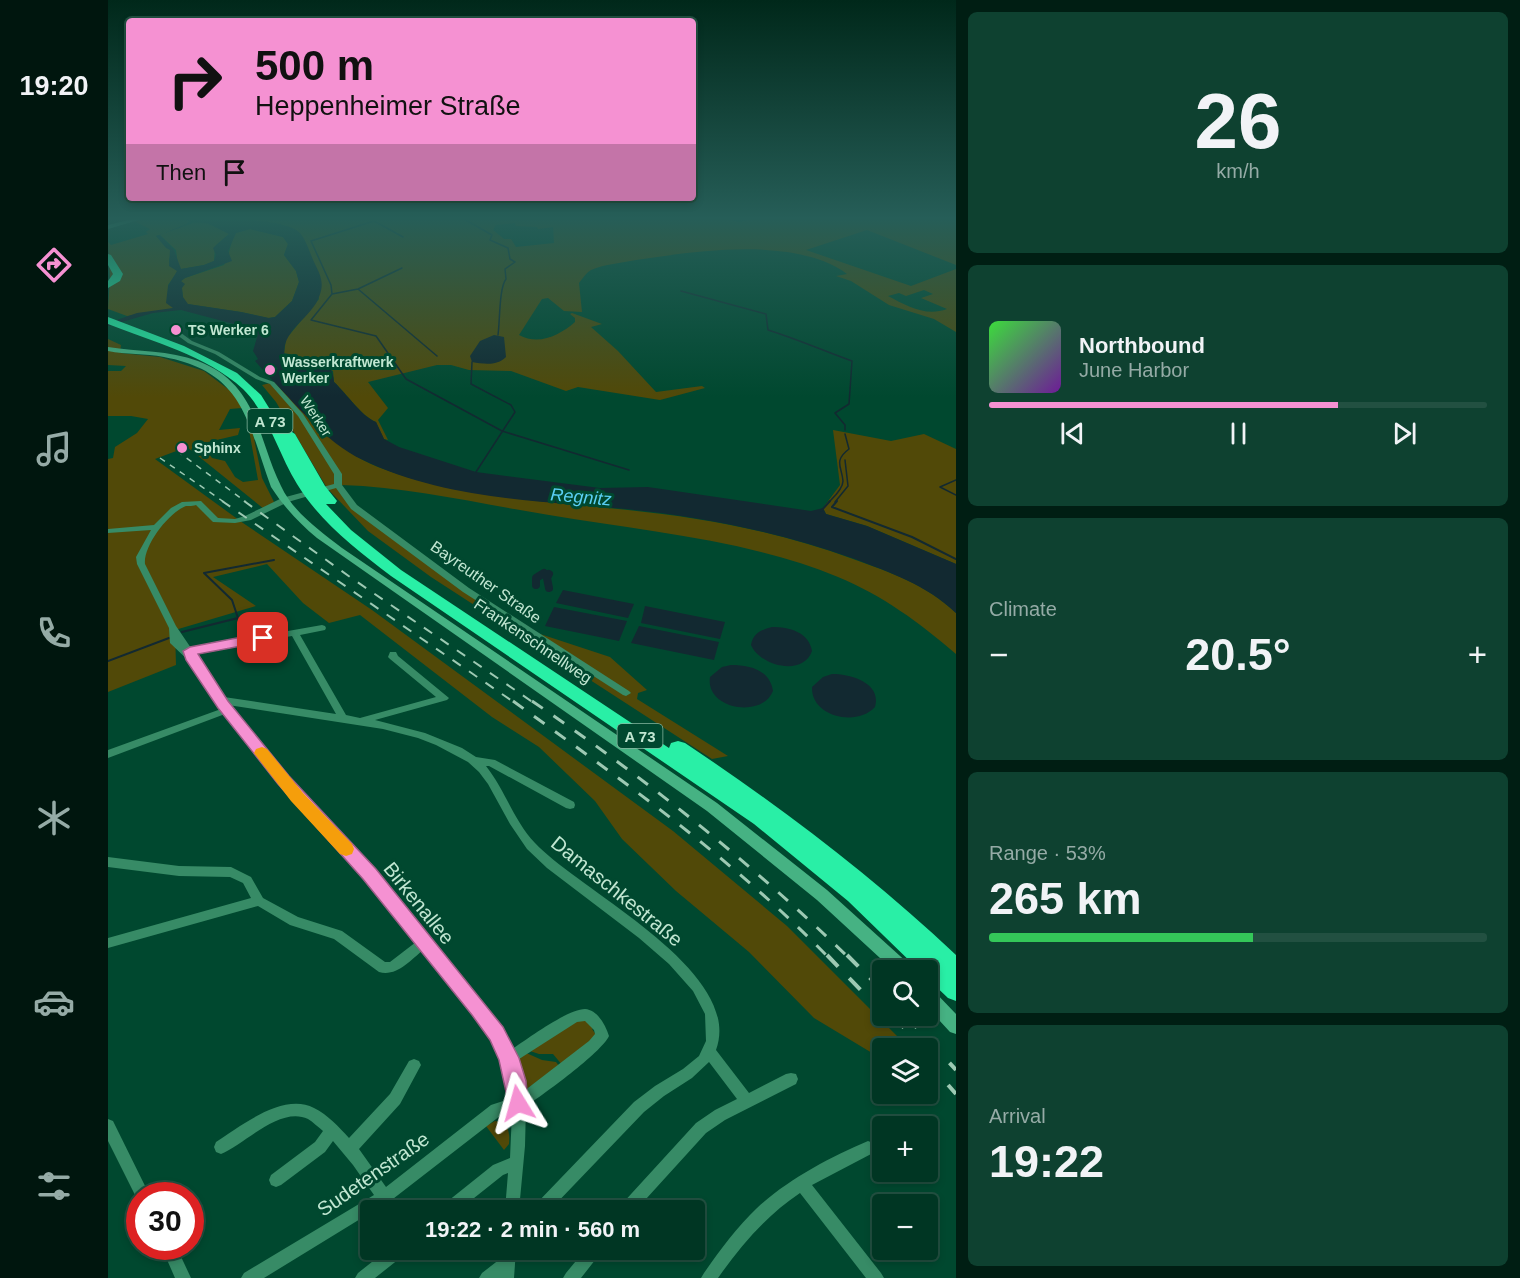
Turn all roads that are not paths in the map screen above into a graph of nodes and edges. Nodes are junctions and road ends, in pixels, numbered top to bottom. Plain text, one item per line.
1 (110, 317) edge
2 (175, 332) dead end
3 (108, 349) edge
4 (320, 490) junction
5 (285, 500) junction
6 (156, 527) junction
7 (108, 531) edge
8 (322, 628) dead end
9 (295, 633) junction
10 (393, 654) dead end
11 (191, 656) junction
12 (626, 693) dead end
13 (223, 705) junction
14 (343, 718) junction
15 (362, 721) junction
16 (108, 754) edge
17 (476, 761) junction
18 (570, 805) dead end
19 (108, 862) edge
20 (259, 901) junction
21 (424, 942) junction
22 (108, 943) edge
23 (892, 960) edge
24 (956, 970) edge
25 (956, 991) edge
26 (938, 1007) edge
27 (956, 1026) edge
28 (709, 1051) junction
29 (509, 1058) junction
30 (414, 1065) dead end
31 (791, 1079) dead end
32 (747, 1101) junction
33 (518, 1103) junction
34 (108, 1126) edge
35 (332, 1130) junction
36 (112, 1147) edge
37 (221, 1147) dead end
38 (351, 1148) junction
39 (867, 1148) dead end
40 (516, 1163) junction
41 (276, 1180) dead end
42 (134, 1182) edge
43 (802, 1184) junction
44 (384, 1197) junction
45 (460, 1200) edge
46 (513, 1200) edge
47 (550, 1200) edge
48 (635, 1200) edge
49 (175, 1260) edge
50 (386, 1260) edge
51 (586, 1260) edge
52 (507, 1264) edge
53 (871, 1276) edge
54 (183, 1278) edge
55 (249, 1278) edge
56 (363, 1278) edge
57 (487, 1278) edge
58 (571, 1278) edge
59 (709, 1278) edge

1 - 4 highway, Frankenschnellweg / A 73
2 - 4 street, Werker
3 - 5 main road
4 - 5 street
4 - 12 street, Bayreuther Straße
4 - 24 highway, Frankenschnellweg / A 73
4 - 25 highway, Frankenschnellweg / A 73
5 - 6 street
5 - 23 main road
6 - 7 street
6 - 11 street, Birkenallee
8 - 9 street
9 - 11 street
9 - 14 street
10 - 15 street
11 - 13 street, Birkenallee
13 - 14 street, Damaschkestraße
13 - 16 street
13 - 21 street, Birkenallee
14 - 15 street, Damaschkestraße
15 - 17 street, Damaschkestraße
17 - 18 street
17 - 28 street, Damaschkestraße
19 - 20 street
20 - 21 street
20 - 22 street
21 - 29 street, Birkenallee
26 - 27 main road
28 - 32 street
28 - 47 street
29 - 33 street, Birkenallee
29 - 33 street, Sudetenstraße
30 - 38 street
31 - 32 street
32 - 48 street
33 - 40 street, Birkenallee
33 - 44 street, Sudetenstraße
34 - 36 street
35 - 37 street
35 - 38 street
35 - 41 street
36 - 42 street
38 - 44 street
39 - 43 street
40 - 45 street
40 - 46 street, Birkenallee
43 - 53 street
43 - 59 street
44 - 55 street, Sudetenstraße
49 - 54 street
50 - 56 street
51 - 58 street
52 - 57 street

